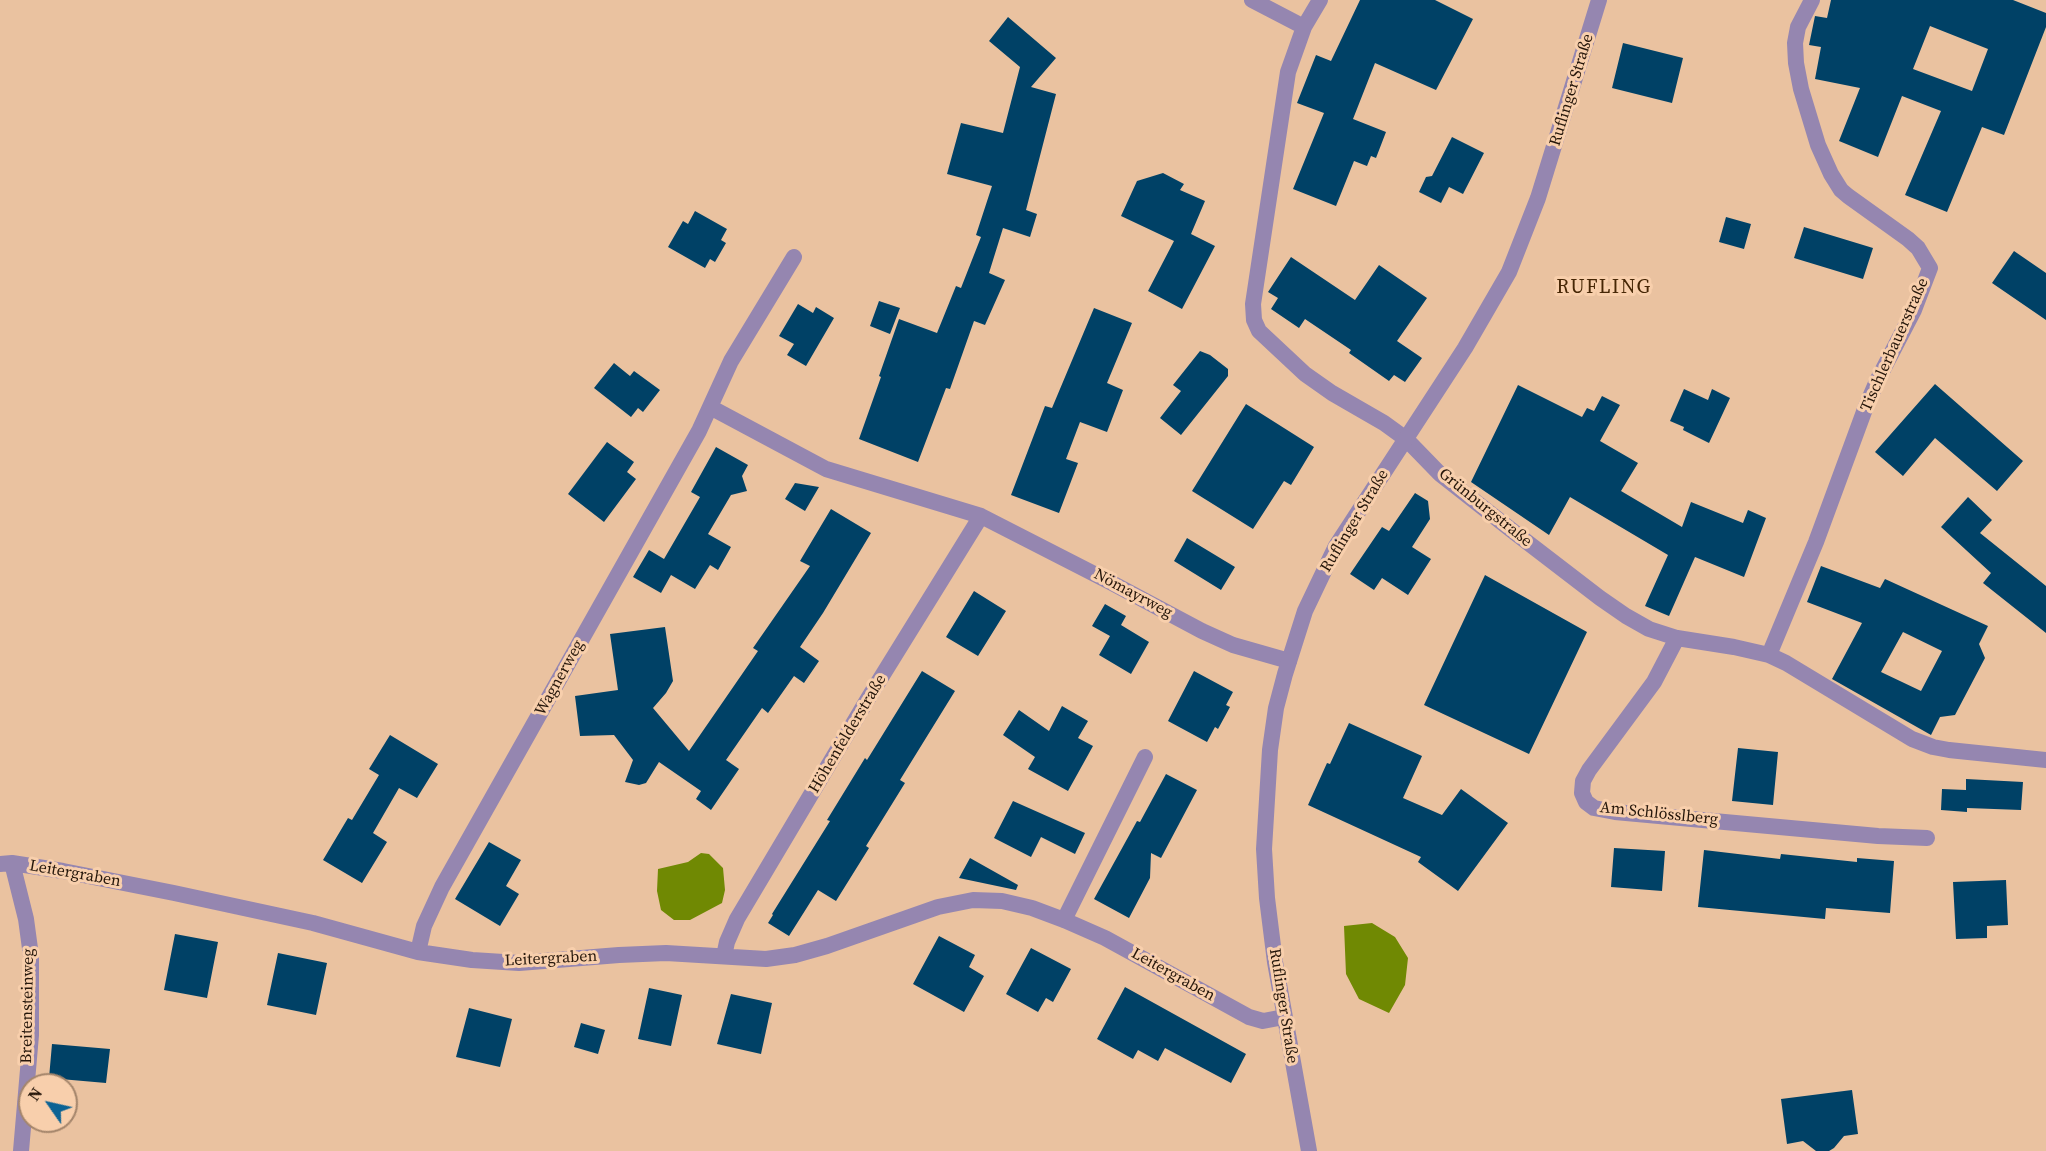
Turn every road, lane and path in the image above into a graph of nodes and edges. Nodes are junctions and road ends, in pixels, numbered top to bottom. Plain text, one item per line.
1 (1252, 0) edge
2 (1320, 0) edge
3 (1599, 0) edge
4 (1812, 0) edge
5 (1304, 27) junction
6 (794, 257) dead end
7 (710, 407) junction
8 (1406, 439) junction
9 (981, 516) junction
10 (1677, 638) junction
11 (1769, 656) junction
12 (1289, 661) junction
13 (1145, 757) dead end
14 (2046, 760) edge
15 (1927, 838) dead end
16 (6, 863) edge
17 (1064, 920) junction
18 (418, 952) junction
19 (724, 956) junction
20 (1284, 1017) junction
21 (21, 1151) edge
22 (1309, 1151) edge

1 - 5 street
2 - 5 street, Grünburgstraße
3 - 8 street, Ruflinger Straße
4 - 11 street, Tischlerbauerstraße
5 - 8 street, Grünburgstraße
6 - 7 street, Wagnerweg
7 - 9 street
7 - 18 street, Wagnerweg
8 - 10 street, Grünburgstraße
8 - 12 street, Ruflinger Straße
9 - 12 street, Nömayrweg
9 - 19 street, Höhenfelderstraße
10 - 11 street, Grünburgstraße
10 - 15 street, Am Schlösslberg
11 - 14 street, Grünburgstraße
12 - 20 street, Ruflinger Straße
13 - 17 street
16 - 18 street, Leitergraben
16 - 21 street, Breitensteinweg
17 - 19 street, Leitergraben
17 - 20 street, Leitergraben
18 - 19 street, Leitergraben
20 - 22 street, Ruflinger Straße

